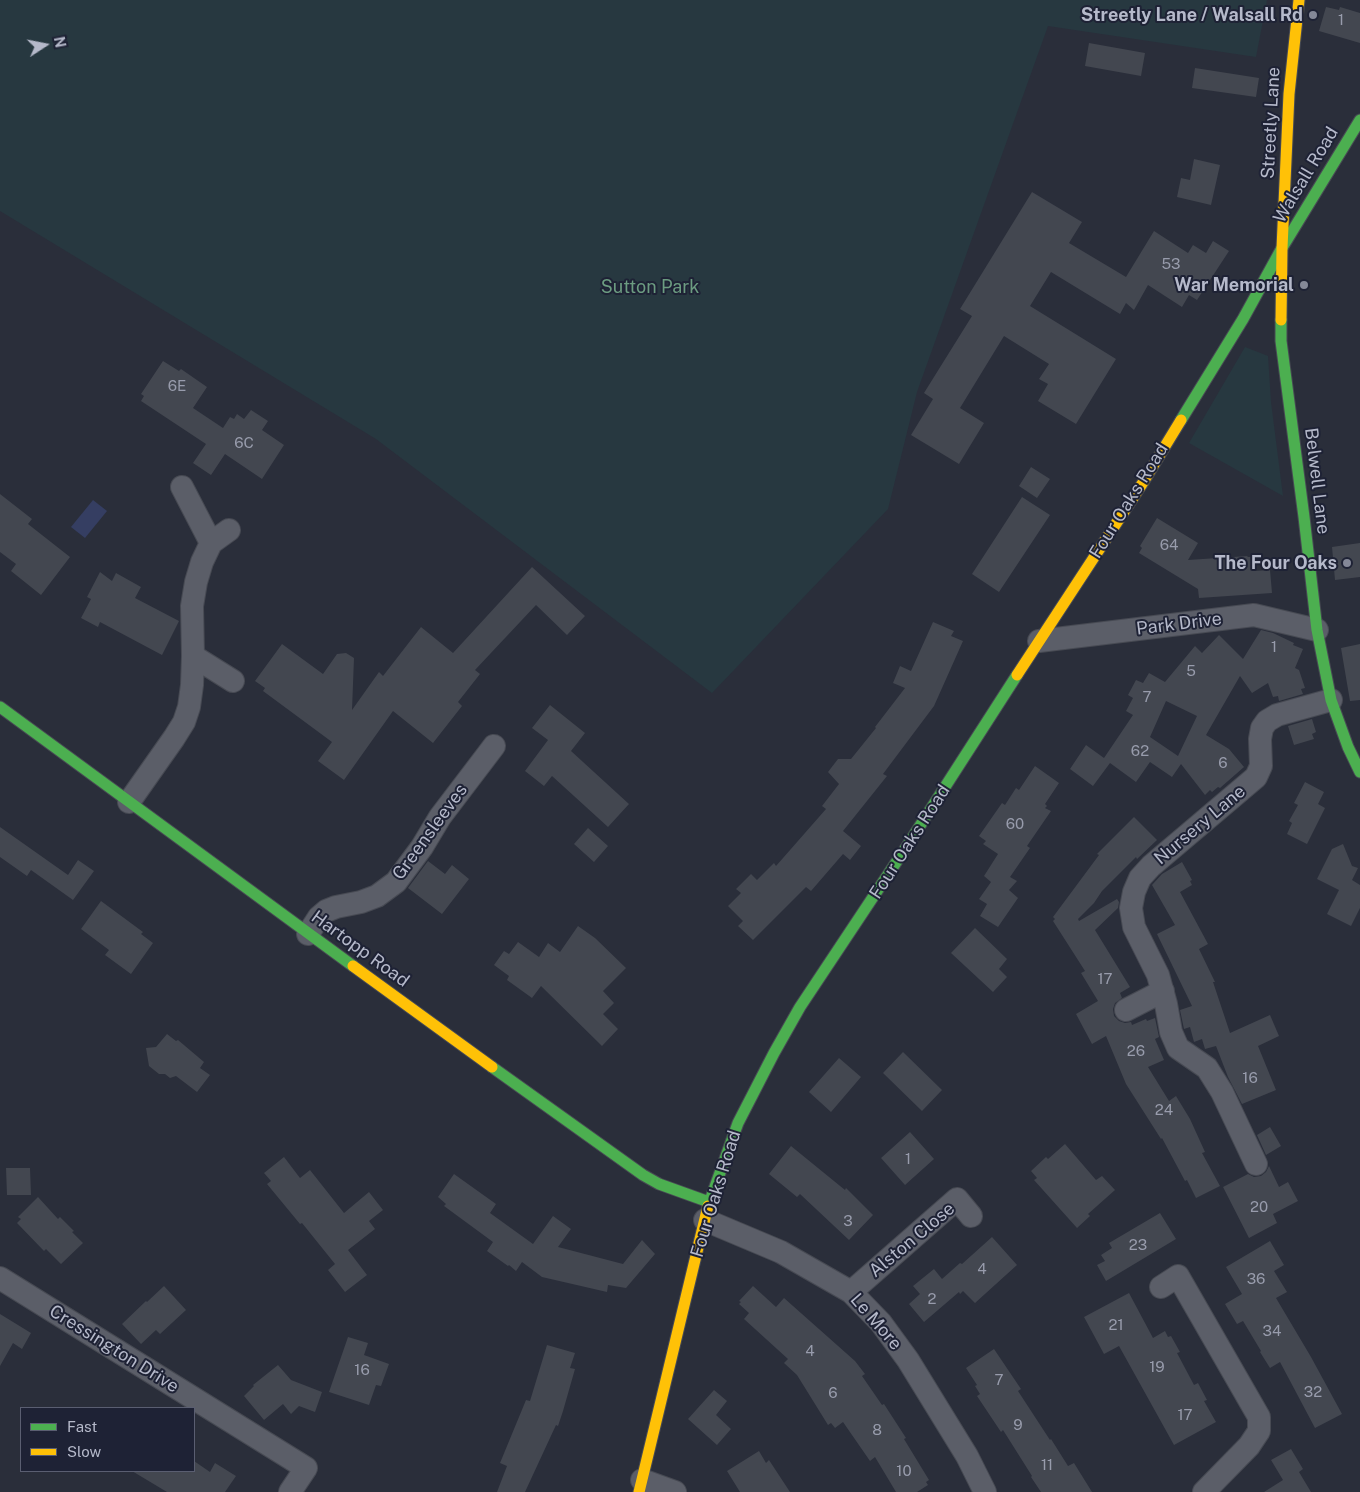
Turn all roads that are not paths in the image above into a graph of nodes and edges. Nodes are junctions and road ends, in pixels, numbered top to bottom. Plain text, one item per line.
1 (1299, 0) edge
2 (1360, 120) edge
3 (1325, 177) junction
4 (1311, 178) dead end
5 (1282, 248) junction
6 (1242, 319) junction
7 (1257, 322) dead end
8 (1272, 327) dead end
9 (1282, 341) junction
10 (182, 487) dead end
11 (229, 530) dead end
12 (211, 543) junction
13 (1317, 630) junction
14 (1039, 641) junction
15 (193, 656) junction
16 (233, 681) dead end
17 (1331, 700) junction
18 (0, 707) edge
19 (494, 746) dead end
20 (1360, 772) edge
21 (129, 802) junction
22 (308, 934) junction
23 (1163, 991) junction
24 (1126, 1010) dead end
25 (1248, 1161) dead end
26 (707, 1211) junction
27 (971, 1216) dead end
28 (0, 1278) edge
29 (1161, 1287) dead end
30 (851, 1292) junction
31 (640, 1486) edge
32 (290, 1492) edge
33 (675, 1492) edge
34 (986, 1492) edge
35 (1204, 1492) edge

1 - 5 main road, Streetly Lane
2 - 3 main road, Walsall Road
3 - 4 main road
3 - 5 main road, Walsall Road
5 - 6 main road, Four Oaks Road
5 - 9 main road, Belwell Lane
6 - 7 main road
6 - 14 main road, Four Oaks Road
8 - 9 main road
9 - 13 main road, Belwell Lane
10 - 12 street
11 - 12 street
12 - 15 street
13 - 14 street, Park Drive
13 - 17 main road, Belwell Lane
14 - 26 main road, Four Oaks Road
15 - 16 street
15 - 21 street
17 - 20 main road, Belwell Lane
17 - 23 street, Nursery Lane
18 - 21 main road, Hartopp Road
19 - 22 street, Greensleeves
21 - 22 main road, Hartopp Road
22 - 26 main road, Hartopp Road
23 - 24 street
23 - 25 street, Nursery Lane
26 - 30 street, Le More
26 - 31 main road, Four Oaks Road
27 - 30 street, Alston Close
28 - 32 street, Cressington Drive
29 - 35 street
30 - 34 street, Le More
31 - 33 street, Four Oaks Road

